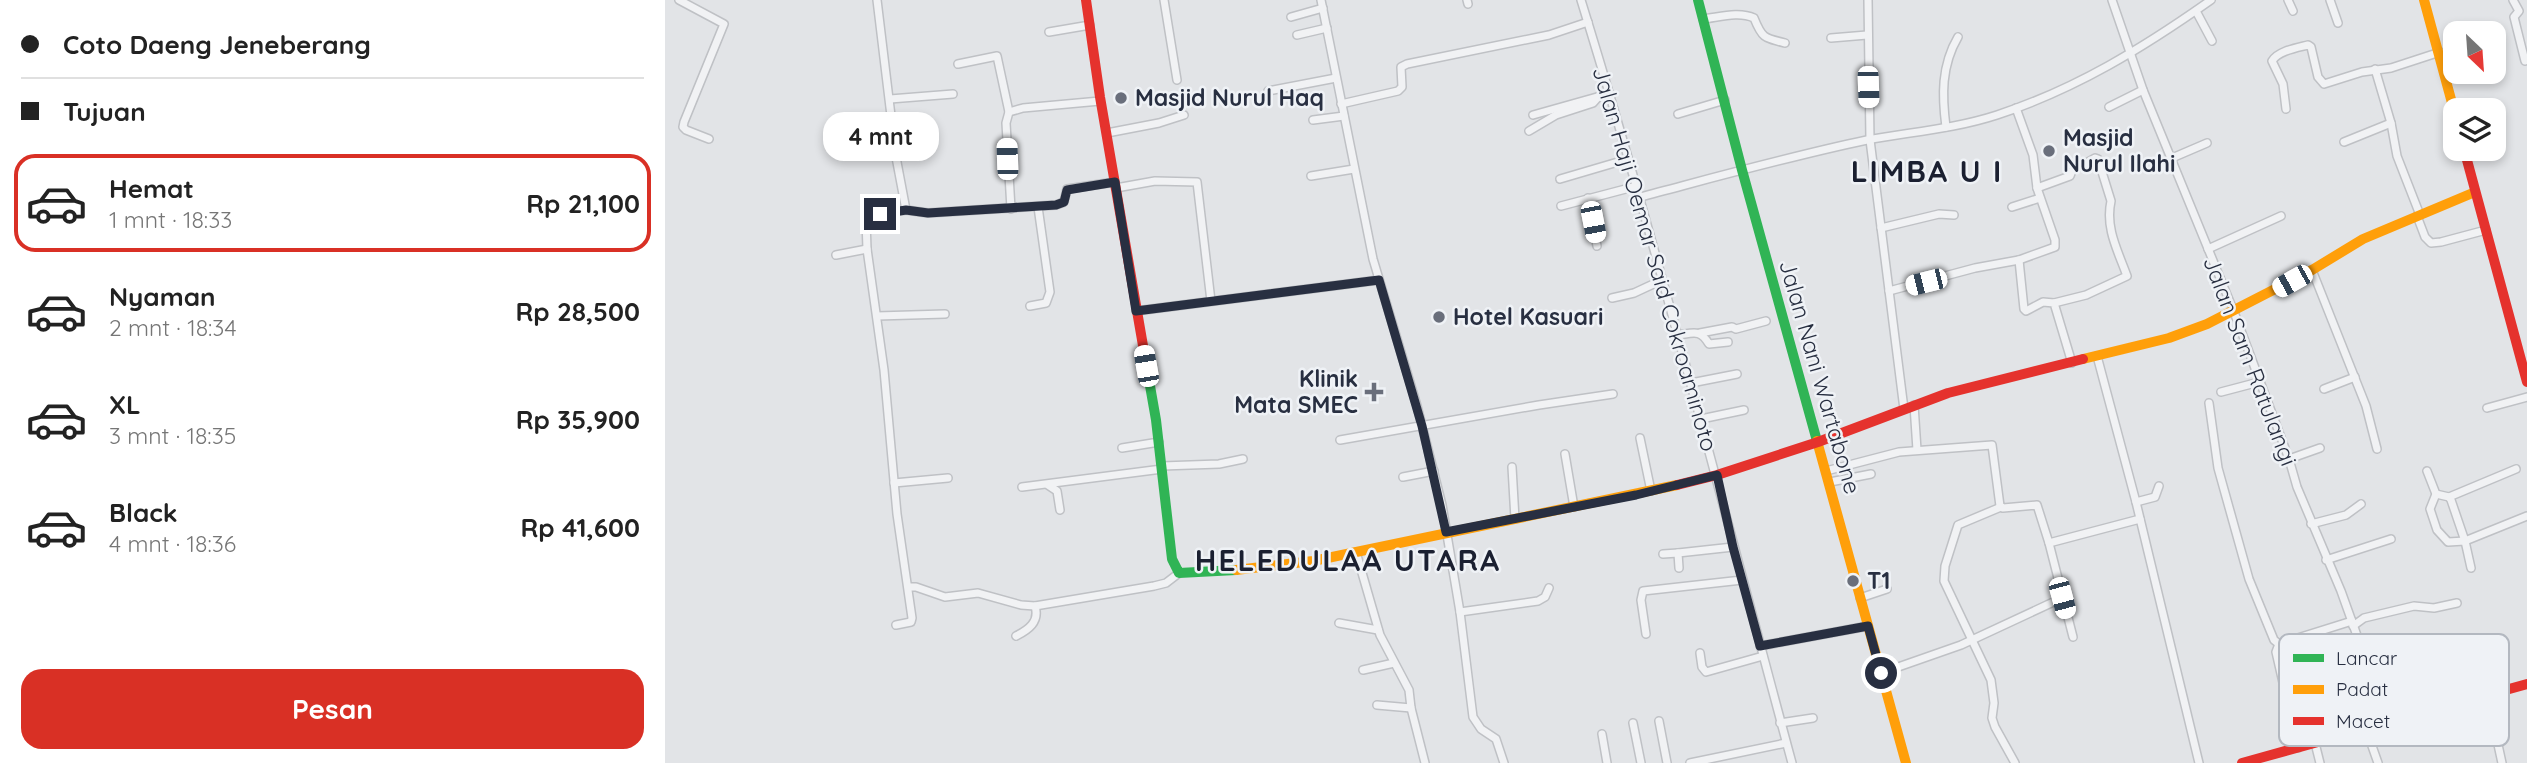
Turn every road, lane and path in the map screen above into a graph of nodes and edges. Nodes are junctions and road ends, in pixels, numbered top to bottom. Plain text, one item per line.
1 (679, 0) edge
2 (877, 0) edge
3 (1086, 0) edge
4 (1164, 0) edge
5 (1581, 0) edge
6 (1698, 0) edge
7 (1868, 0) edge
8 (2112, 0) edge
9 (2211, 0) edge
10 (2288, 0) edge
11 (2330, 0) edge
12 (2424, 0) edge
13 (2513, 0) edge
14 (1322, 4) edge
15 (2196, 11) junction
16 (2293, 11) dead end
17 (1290, 17) dead end
18 (1703, 19) junction
19 (1588, 22) junction
20 (2338, 23) dead end
21 (1090, 25) junction
22 (1327, 28) junction
23 (1049, 32) dead end
24 (1297, 35) dead end
25 (1867, 35) junction
26 (1958, 37) dead end
27 (1831, 38) dead end
28 (2212, 41) dead end
29 (1785, 43) dead end
30 (2440, 52) junction
31 (2130, 54) junction
32 (2525, 61) edge
33 (958, 64) dead end
34 (2375, 69) junction
35 (1336, 78) junction
36 (1177, 80) dead end
37 (2143, 90) junction
38 (1268, 91) dead end
39 (953, 94) dead end
40 (1604, 94) junction
41 (2451, 98) edge
42 (890, 99) junction
43 (1725, 100) junction
44 (1101, 101) junction
45 (1341, 104) junction
46 (2109, 107) dead end
47 (2016, 108) junction
48 (2286, 109) dead end
49 (1009, 112) junction
50 (1678, 114) dead end
51 (1184, 115) dead end
52 (1533, 115) dead end
53 (1344, 116) junction
54 (1313, 120) dead end
55 (2391, 123) junction
56 (1946, 127) junction
57 (1528, 131) dead end
58 (1107, 134) junction
59 (709, 139) dead end
60 (1870, 140) junction
61 (2344, 142) dead end
62 (2207, 143) dead end
63 (2172, 158) junction
64 (1628, 159) junction
65 (2467, 161) edge
66 (1354, 169) junction
67 (1742, 170) junction
68 (1311, 176) dead end
69 (1560, 179) dead end
70 (1116, 185) junction
71 (1637, 186) junction
72 (2037, 188) junction
73 (2475, 192) junction
74 (1640, 197) junction
75 (1588, 198) junction
76 (2040, 198) junction
77 (1561, 206) dead end
78 (1038, 207) junction
79 (2012, 207) dead end
80 (1011, 209) junction
81 (906, 210) junction
82 (1954, 215) dead end
83 (2281, 216) dead end
84 (2419, 216) junction
85 (1881, 228) junction
86 (2486, 230) junction
87 (1597, 246) dead end
88 (867, 249) junction
89 (2208, 249) junction
90 (836, 255) dead end
91 (2019, 260) junction
92 (2312, 270) junction
93 (1662, 279) junction
94 (1379, 280) junction
95 (1889, 291) junction
96 (1612, 298) dead end
97 (1211, 301) junction
98 (2054, 303) junction
99 (1030, 306) dead end
100 (1136, 311) junction
101 (2234, 312) junction
102 (945, 314) dead end
103 (877, 316) junction
104 (1766, 321) dead end
105 (1700, 333) junction
106 (1678, 335) junction
107 (1728, 342) dead end
108 (2097, 356) junction
109 (2072, 363) junction
110 (1737, 374) dead end
111 (2355, 377) junction
112 (2259, 382) junction
113 (2527, 382) edge
114 (1691, 383) junction
115 (2324, 389) dead end
116 (2221, 392) dead end
117 (1613, 394) dead end
118 (2527, 397) edge
119 (2209, 403) dead end
120 (1915, 405) junction
121 (2487, 408) dead end
122 (1904, 409) junction
123 (1744, 410) dead end
124 (1700, 419) junction
125 (1422, 426) junction
126 (1640, 438) dead end
127 (1340, 440) dead end
128 (1159, 442) junction
129 (1818, 442) junction
130 (1122, 448) dead end
131 (2320, 448) dead end
132 (2377, 449) dead end
133 (1917, 450) junction
134 (1565, 454) dead end
135 (1243, 458) dead end
136 (2289, 459) junction
137 (1162, 467) junction
138 (1513, 467) dead end
139 (2516, 470) dead end
140 (1434, 471) junction
141 (1826, 471) junction
142 (2427, 471) dead end
143 (1871, 474) dead end
144 (1717, 475) junction
145 (1403, 477) dead end
146 (948, 478) dead end
147 (1830, 482) junction
148 (894, 483) junction
149 (1048, 485) junction
150 (2159, 486) dead end
151 (1022, 487) dead end
152 (1651, 491) junction
153 (2436, 494) junction
154 (2449, 497) junction
155 (2136, 502) junction
156 (2361, 504) dead end
157 (1574, 507) junction
158 (2001, 507) junction
159 (1060, 510) dead end
160 (2527, 516) edge
161 (1515, 519) junction
162 (2140, 519) junction
163 (2311, 524) junction
164 (1446, 532) junction
165 (2391, 539) dead end
166 (2465, 541) junction
167 (2049, 543) junction
168 (1733, 547) junction
169 (1356, 552) junction
170 (1678, 552) junction
171 (1663, 554) dead end
172 (2326, 560) junction
173 (1679, 568) dead end
174 (2471, 568) dead end
175 (1179, 573) junction
176 (1742, 580) junction
177 (909, 587) junction
178 (1549, 588) dead end
179 (1887, 589) dead end
180 (1860, 598) junction
181 (2062, 598) junction
182 (2456, 604) dead end
183 (1035, 606) junction
184 (1460, 612) junction
185 (1339, 623) dead end
186 (902, 624) dead end
187 (2352, 624) junction
188 (1868, 626) junction
189 (1378, 629) junction
190 (1646, 634) dead end
191 (2316, 634) edge
192 (2356, 634) edge
193 (1016, 636) dead end
194 (2073, 637) dead end
195 (1973, 639) junction
196 (2279, 644) joint
197 (1760, 646) junction
198 (1700, 653) dead end
199 (1763, 656) junction
200 (1394, 663) junction
201 (2279, 665) edge
202 (1363, 670) dead end
203 (1881, 673) junction
204 (2527, 684) edge
205 (2509, 688) edge
206 (1377, 705) dead end
207 (1411, 708) junction
208 (1813, 718) dead end
209 (1659, 720) dead end
210 (1633, 723) dead end
211 (1780, 723) junction
212 (1602, 734) dead end
213 (1786, 743) junction
214 (2305, 746) edge
215 (2316, 746) edge
216 (2372, 746) edge
217 (2298, 748) joint
218 (1706, 762) edge
219 (1425, 763) edge
220 (1504, 763) edge
221 (1607, 763) edge
222 (1641, 763) edge
223 (1667, 763) edge
224 (1690, 763) edge
225 (1792, 763) edge
226 (1906, 763) edge
227 (2015, 763) edge
228 (2199, 763) edge
229 (2242, 763) edge
230 (2320, 763) edge
231 (2378, 763) edge

1 - 59 street
2 - 42 street
3 - 21 street
4 - 36 street
5 - 19 street, Jalan Haji Oemar Said Cokroaminoto
6 - 18 street, Jalan Nani Wartabone
7 - 25 street
8 - 31 street, Jalan Sam Ratulangi
9 - 15 street
10 - 16 street
11 - 20 street
12 - 30 street
13 - 32 street
14 - 17 street
14 - 22 street
15 - 28 street
15 - 31 street
18 - 29 street
18 - 43 street, Jalan Nani Wartabone
19 - 40 street, Jalan Haji Oemar Said Cokroaminoto
19 - 45 street
21 - 23 street
21 - 44 street
22 - 24 street
22 - 35 street
25 - 27 street
25 - 60 street
26 - 56 street
30 - 34 street
30 - 41 street
31 - 37 street, Jalan Sam Ratulangi
31 - 47 street
33 - 49 street
34 - 48 street
34 - 55 street
35 - 38 street
35 - 45 street
37 - 46 street
37 - 63 street, Jalan Sam Ratulangi
39 - 42 street
40 - 52 street
40 - 57 street
40 - 64 street, Jalan Haji Oemar Said Cokroaminoto
42 - 81 street
43 - 50 street
43 - 67 street, Jalan Nani Wartabone
44 - 49 street
44 - 58 street
45 - 53 street
47 - 56 street
47 - 72 street
49 - 80 street
51 - 58 street
53 - 54 street
53 - 66 street
55 - 61 street
55 - 84 street
56 - 60 street
58 - 70 street
60 - 67 street
60 - 85 street
62 - 63 street
63 - 89 street, Jalan Sam Ratulangi
64 - 69 street
64 - 71 street, Jalan Haji Oemar Said Cokroaminoto
65 - 73 street
66 - 68 street
66 - 94 street
67 - 74 street
67 - 129 street, Jalan Nani Wartabone
70 - 78 street
70 - 97 street
70 - 100 street
71 - 74 street, Jalan Haji Oemar Said Cokroaminoto
71 - 75 street
72 - 76 street
72 - 98 street
73 - 84 street
73 - 86 street
74 - 93 street, Jalan Haji Oemar Said Cokroaminoto
75 - 77 street
75 - 87 street
76 - 79 street
76 - 91 street
78 - 80 street
78 - 99 street
80 - 81 street
81 - 88 street
82 - 85 street
83 - 89 street
84 - 86 street
84 - 92 street
85 - 95 street
86 - 113 street
88 - 90 street
88 - 103 street
89 - 101 street, Jalan Sam Ratulangi
91 - 95 street
91 - 98 street
92 - 101 street
92 - 111 street
93 - 96 street
93 - 106 street, Jalan Haji Oemar Said Cokroaminoto
94 - 97 street
94 - 125 street
95 - 122 street
97 - 100 street
98 - 109 street
100 - 128 street
101 - 108 street
101 - 112 street, Jalan Sam Ratulangi
102 - 103 street
103 - 148 street
104 - 105 street
105 - 106 street
105 - 107 street
106 - 114 street, Jalan Haji Oemar Said Cokroaminoto
108 - 109 street
108 - 155 street
109 - 120 street
110 - 114 street
111 - 115 street
111 - 132 street
112 - 116 street
112 - 136 street, Jalan Sam Ratulangi
114 - 124 street, Jalan Haji Oemar Said Cokroaminoto
117 - 125 street
118 - 121 street
119 - 196 street
120 - 122 street
120 - 133 street
122 - 129 street
123 - 124 street
124 - 144 street, Jalan Haji Oemar Said Cokroaminoto
125 - 127 street
125 - 140 street
126 - 152 street
128 - 130 street
128 - 137 street
129 - 141 street, Jalan Nani Wartabone
129 - 144 street
131 - 136 street
133 - 141 street
133 - 158 street
134 - 157 street
135 - 137 street
136 - 163 street, Jalan Sam Ratulangi
137 - 149 street
137 - 175 street
138 - 161 street
139 - 154 street
140 - 145 street
140 - 164 street
141 - 147 street, Jalan Nani Wartabone
142 - 153 street
143 - 147 street
144 - 152 street
144 - 168 street, Jalan Haji Oemar Said Cokroaminoto
146 - 148 street
147 - 180 street, Jalan Nani Wartabone
148 - 177 street
149 - 151 street
149 - 159 street
150 - 155 street
152 - 157 street
153 - 154 street
153 - 166 street
154 - 166 street
155 - 162 street
156 - 163 street
157 - 161 street
158 - 167 street
158 - 195 street
160 - 166 street
161 - 164 street
162 - 167 street
162 - 228 street
163 - 172 street, Jalan Sam Ratulangi
164 - 169 street
164 - 184 street
165 - 172 street
166 - 174 street
167 - 181 street
168 - 170 street
168 - 176 street, Jalan Haji Oemar Said Cokroaminoto
169 - 175 street
169 - 189 street
170 - 171 street
170 - 173 street
172 - 187 street, Jalan Sam Ratulangi
175 - 183 street
176 - 190 street
176 - 197 street, Jalan Haji Oemar Said Cokroaminoto
177 - 183 street
177 - 186 street
178 - 184 street
179 - 180 street
180 - 188 street, Jalan Nani Wartabone
181 - 194 street
181 - 195 street
182 - 187 street
183 - 193 street
184 - 220 street
185 - 189 street
187 - 191 street
187 - 192 street, Jalan Sam Ratulangi
188 - 197 street
188 - 203 street, Jalan Nani Wartabone
189 - 200 street
195 - 203 street
195 - 227 street
196 - 201 street
197 - 199 street, Jalan Haji Oemar Said Cokroaminoto
198 - 199 street
199 - 211 street, Jalan Haji Oemar Said Cokroaminoto
200 - 202 street
200 - 207 street
203 - 226 street, Jalan Nani Wartabone
204 - 205 street
206 - 207 street
207 - 219 street
208 - 211 street
209 - 223 street
210 - 222 street
211 - 213 street, Jalan Haji Oemar Said Cokroaminoto
212 - 221 street
213 - 218 street
213 - 225 street, Jalan Haji Oemar Said Cokroaminoto
214 - 217 street
215 - 230 street
216 - 231 street
217 - 229 street
218 - 224 street

